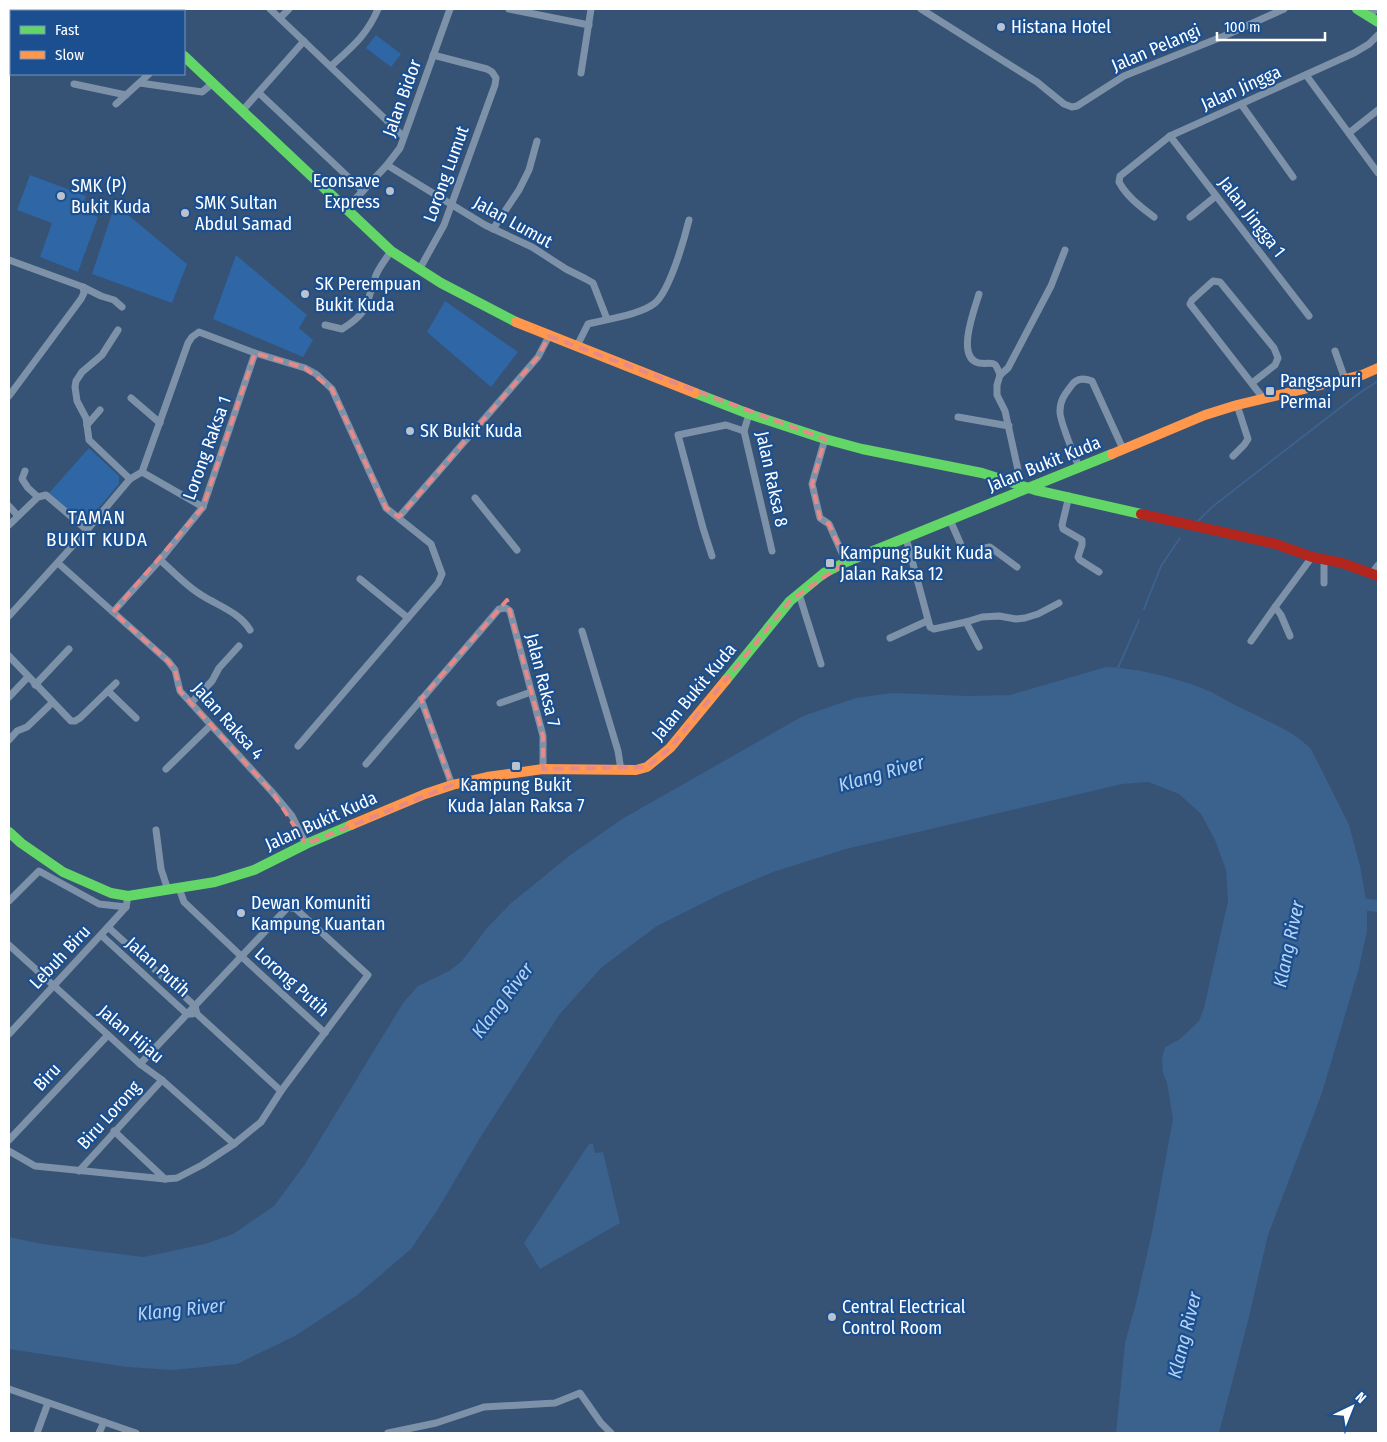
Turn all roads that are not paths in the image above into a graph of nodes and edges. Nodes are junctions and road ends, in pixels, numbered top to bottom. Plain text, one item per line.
1 (270, 9) edge
2 (289, 9) edge
3 (378, 9) edge
4 (450, 9) edge
5 (509, 9) edge
6 (591, 9) edge
7 (921, 9) edge
8 (1283, 9) edge
9 (1357, 9) edge
10 (1374, 15) edge
11 (280, 18) junction
12 (589, 25) junction
13 (1378, 35) edge
14 (304, 41) junction
15 (433, 55) junction
16 (185, 57) edge
17 (331, 66) junction
18 (581, 73) dead end
19 (148, 75) edge
20 (1306, 75) junction
21 (140, 82) junction
22 (213, 83) junction
23 (74, 84) dead end
24 (258, 93) junction
25 (126, 94) junction
26 (116, 104) dead end
27 (1241, 104) junction
28 (243, 110) junction
29 (1378, 110) edge
30 (1349, 133) junction
31 (404, 136) junction
32 (1170, 136) junction
33 (537, 142) dead end
34 (387, 165) junction
35 (1378, 173) edge
36 (1293, 177) dead end
37 (363, 191) junction
38 (1216, 196) junction
39 (451, 204) junction
40 (346, 209) junction
41 (1190, 217) dead end
42 (1154, 218) dead end
43 (690, 220) dead end
44 (493, 229) junction
45 (1065, 250) dead end
46 (391, 251) junction
47 (9, 262) edge
48 (419, 270) junction
49 (83, 287) junction
50 (979, 294) dead end
51 (122, 307) dead end
52 (1310, 316) dead end
53 (607, 318) junction
54 (325, 325) dead end
55 (118, 330) dead end
56 (549, 336) junction
57 (577, 346) junction
58 (1334, 351) dead end
59 (256, 353) junction
60 (1378, 368) edge
61 (1000, 375) junction
62 (1345, 379) junction
63 (1252, 383) junction
64 (9, 396) edge
65 (130, 398) dead end
66 (1263, 398) junction
67 (1237, 405) junction
68 (100, 410) dead end
69 (749, 414) junction
70 (958, 417) dead end
71 (160, 423) junction
72 (87, 425) junction
73 (1009, 426) junction
74 (744, 431) junction
75 (825, 439) junction
76 (1123, 449) junction
77 (1233, 456) dead end
78 (1079, 467) junction
79 (25, 471) dead end
80 (142, 472) junction
81 (1066, 473) junction
82 (985, 474) junction
83 (997, 478) junction
84 (130, 479) junction
85 (1020, 479) junction
86 (1033, 486) junction
87 (1069, 496) junction
88 (38, 497) junction
89 (1006, 497) junction
90 (476, 498) dead end
91 (9, 506) edge
92 (203, 507) junction
93 (18, 516) junction
94 (398, 517) junction
95 (950, 520) junction
96 (9, 525) edge
97 (87, 530) junction
98 (906, 538) junction
99 (517, 550) dead end
100 (772, 551) dead end
101 (712, 556) dead end
102 (1312, 557) junction
103 (1324, 559) junction
104 (160, 560) junction
105 (846, 562) junction
106 (58, 563) junction
107 (1017, 567) dead end
108 (1376, 571) edge
109 (1100, 572) dead end
110 (360, 579) dead end
111 (1324, 582) dead end
112 (799, 594) junction
113 (1059, 603) dead end
114 (1275, 608) junction
115 (113, 612) junction
116 (9, 616) edge
117 (408, 618) junction
118 (927, 621) junction
119 (966, 622) junction
120 (250, 630) dead end
121 (582, 631) dead end
122 (1290, 636) dead end
123 (890, 638) dead end
124 (1251, 640) dead end
125 (239, 646) dead end
126 (979, 647) dead end
127 (69, 649) dead end
128 (9, 656) edge
129 (822, 664) dead end
130 (28, 677) junction
131 (116, 683) dead end
132 (35, 685) junction
133 (108, 691) junction
134 (531, 692) junction
135 (9, 697) edge
136 (421, 699) junction
137 (52, 703) junction
138 (191, 703) junction
139 (500, 703) dead end
140 (136, 718) dead end
141 (212, 725) junction
142 (9, 740) edge
143 (298, 746) dead end
144 (366, 764) dead end
145 (166, 768) dead end
146 (543, 769) junction
147 (621, 770) junction
148 (452, 785) junction
149 (156, 830) dead end
150 (9, 832) edge
151 (306, 844) junction
152 (179, 888) junction
153 (168, 890) junction
154 (128, 896) junction
155 (9, 901) edge
156 (126, 907) junction
157 (108, 927) junction
158 (101, 935) junction
159 (9, 944) edge
160 (241, 956) junction
161 (53, 986) junction
162 (195, 1006) junction
163 (187, 1014) junction
164 (197, 1014) junction
165 (9, 1033) edge
166 (325, 1033) junction
167 (108, 1035) junction
168 (140, 1064) junction
169 (162, 1080) junction
170 (282, 1091) junction
171 (114, 1131) junction
172 (9, 1140) edge
173 (234, 1144) junction
174 (9, 1151) edge
175 (78, 1171) junction
176 (165, 1179) junction
177 (9, 1389) edge
178 (48, 1403) junction
179 (104, 1422) junction
180 (37, 1433) edge
181 (99, 1433) edge
182 (136, 1433) edge
183 (388, 1433) edge
184 (611, 1433) edge

1 - 11 street
2 - 11 street
3 - 17 street
4 - 15 street, Jalan Bidor
5 - 12 street
6 - 12 street
7 - 8 street, Jalan Pelangi
9 - 10 street
11 - 14 street
12 - 18 street
13 - 20 street, Jalan Jingga
14 - 17 street
14 - 24 street
15 - 31 street, Jalan Bidor
15 - 39 street, Lorong Lumut
16 - 22 street
17 - 31 street
19 - 21 street
20 - 27 street, Jalan Jingga
20 - 30 street
21 - 22 street
21 - 25 street
22 - 28 street
23 - 25 street
24 - 28 street
24 - 37 street
25 - 26 street
27 - 32 street, Jalan Jingga
27 - 36 street
28 - 40 street
29 - 30 street
30 - 35 street
31 - 34 street, Jalan Bidor
32 - 38 street, Jalan Jingga 1
32 - 42 street, Jalan Jingga
33 - 44 street
34 - 37 street, Jalan Bidor
34 - 39 street, Jalan Lumut
37 - 40 street, Jalan Bidor
38 - 41 street
38 - 52 street, Jalan Jingga 1
39 - 44 street, Jalan Lumut
39 - 48 street, Lorong Lumut
40 - 46 street
43 - 53 street
44 - 53 street, Jalan Lumut
45 - 61 street
46 - 48 street
46 - 54 street
47 - 49 street
48 - 56 street
49 - 51 street
49 - 64 street
50 - 61 street
53 - 57 street
55 - 72 street
56 - 57 street
56 - 94 street
57 - 69 street
58 - 62 street
59 - 71 street
59 - 92 street, Lorong Raksa 1
59 - 94 street
60 - 62 street, Jalan Bukit Kuda
61 - 73 street
62 - 66 street, Jalan Bukit Kuda
63 - 63 street
63 - 66 street
65 - 71 street
66 - 67 street, Jalan Bukit Kuda
67 - 76 street, Jalan Bukit Kuda
67 - 77 street
68 - 72 street
69 - 74 street, Jalan Raksa 8
69 - 75 street
70 - 73 street
71 - 80 street
72 - 84 street
73 - 85 street
74 - 100 street, Jalan Raksa 8
74 - 101 street
75 - 82 street
75 - 105 street
76 - 78 street, Jalan Bukit Kuda
76 - 78 street
78 - 81 street, Jalan Bukit Kuda
79 - 88 street
80 - 84 street
80 - 92 street
81 - 86 street, Jalan Bukit Kuda
81 - 87 street
82 - 83 street
82 - 85 street
83 - 86 street
83 - 89 street
84 - 97 street
85 - 86 street
86 - 87 street
86 - 89 street, Jalan Bukit Kuda
87 - 102 street
87 - 109 street
88 - 93 street
88 - 97 street
89 - 95 street, Jalan Bukit Kuda
90 - 99 street
91 - 93 street
92 - 104 street, Lorong Raksa 1
93 - 96 street
94 - 117 street
95 - 98 street, Jalan Bukit Kuda
95 - 107 street
97 - 106 street
98 - 105 street, Jalan Bukit Kuda
98 - 118 street
102 - 103 street
102 - 114 street
103 - 108 street
103 - 111 street
104 - 115 street, Lorong Raksa 1
104 - 120 street
105 - 112 street, Jalan Bukit Kuda
106 - 115 street, Jalan Raksa 4
106 - 116 street
110 - 117 street
112 - 129 street
112 - 147 street, Jalan Bukit Kuda
113 - 119 street
114 - 122 street
114 - 124 street
115 - 138 street, Jalan Raksa 4
117 - 143 street
118 - 119 street
118 - 123 street
119 - 126 street
121 - 147 street
125 - 138 street
127 - 132 street
128 - 130 street
130 - 132 street
130 - 135 street
131 - 133 street
132 - 137 street
133 - 137 street
133 - 140 street
134 - 136 street, Jalan Raksa 7
134 - 139 street
134 - 146 street, Jalan Raksa 7
136 - 144 street
136 - 148 street
137 - 142 street
138 - 141 street, Jalan Raksa 4
141 - 145 street
141 - 151 street, Jalan Raksa 4
146 - 147 street, Jalan Bukit Kuda
146 - 148 street, Jalan Bukit Kuda
148 - 151 street, Jalan Bukit Kuda
149 - 153 street
150 - 154 street, Jalan Bukit Kuda
151 - 152 street, Jalan Bukit Kuda
152 - 153 street, Jalan Bukit Kuda
152 - 160 street, Lorong Putih
153 - 154 street, Jalan Bukit Kuda
154 - 156 street
155 - 156 street
156 - 157 street, Lebuh Biru
157 - 158 street, Lebuh Biru
157 - 162 street, Jalan Putih
158 - 161 street, Lebuh Biru
158 - 163 street, Jalan Putih
159 - 161 street, Jalan Hijau
160 - 162 street
160 - 166 street, Lorong Putih
160 - 166 street
161 - 165 street, Lebuh Biru
161 - 167 street, Jalan Hijau
162 - 163 street
162 - 164 street, Jalan Putih
163 - 164 street, Jalan Putih
163 - 168 street
164 - 170 street, Jalan Putih
166 - 170 street
167 - 168 street, Jalan Hijau
167 - 172 street, Biru
168 - 169 street, Jalan Hijau
169 - 171 street, Biru Lorong
169 - 173 street, Jalan Hijau
170 - 173 street
171 - 175 street, Biru Lorong
171 - 176 street
173 - 176 street
174 - 175 street
175 - 176 street
177 - 178 street
178 - 179 street
178 - 180 street
179 - 181 street
179 - 182 street
183 - 184 street

